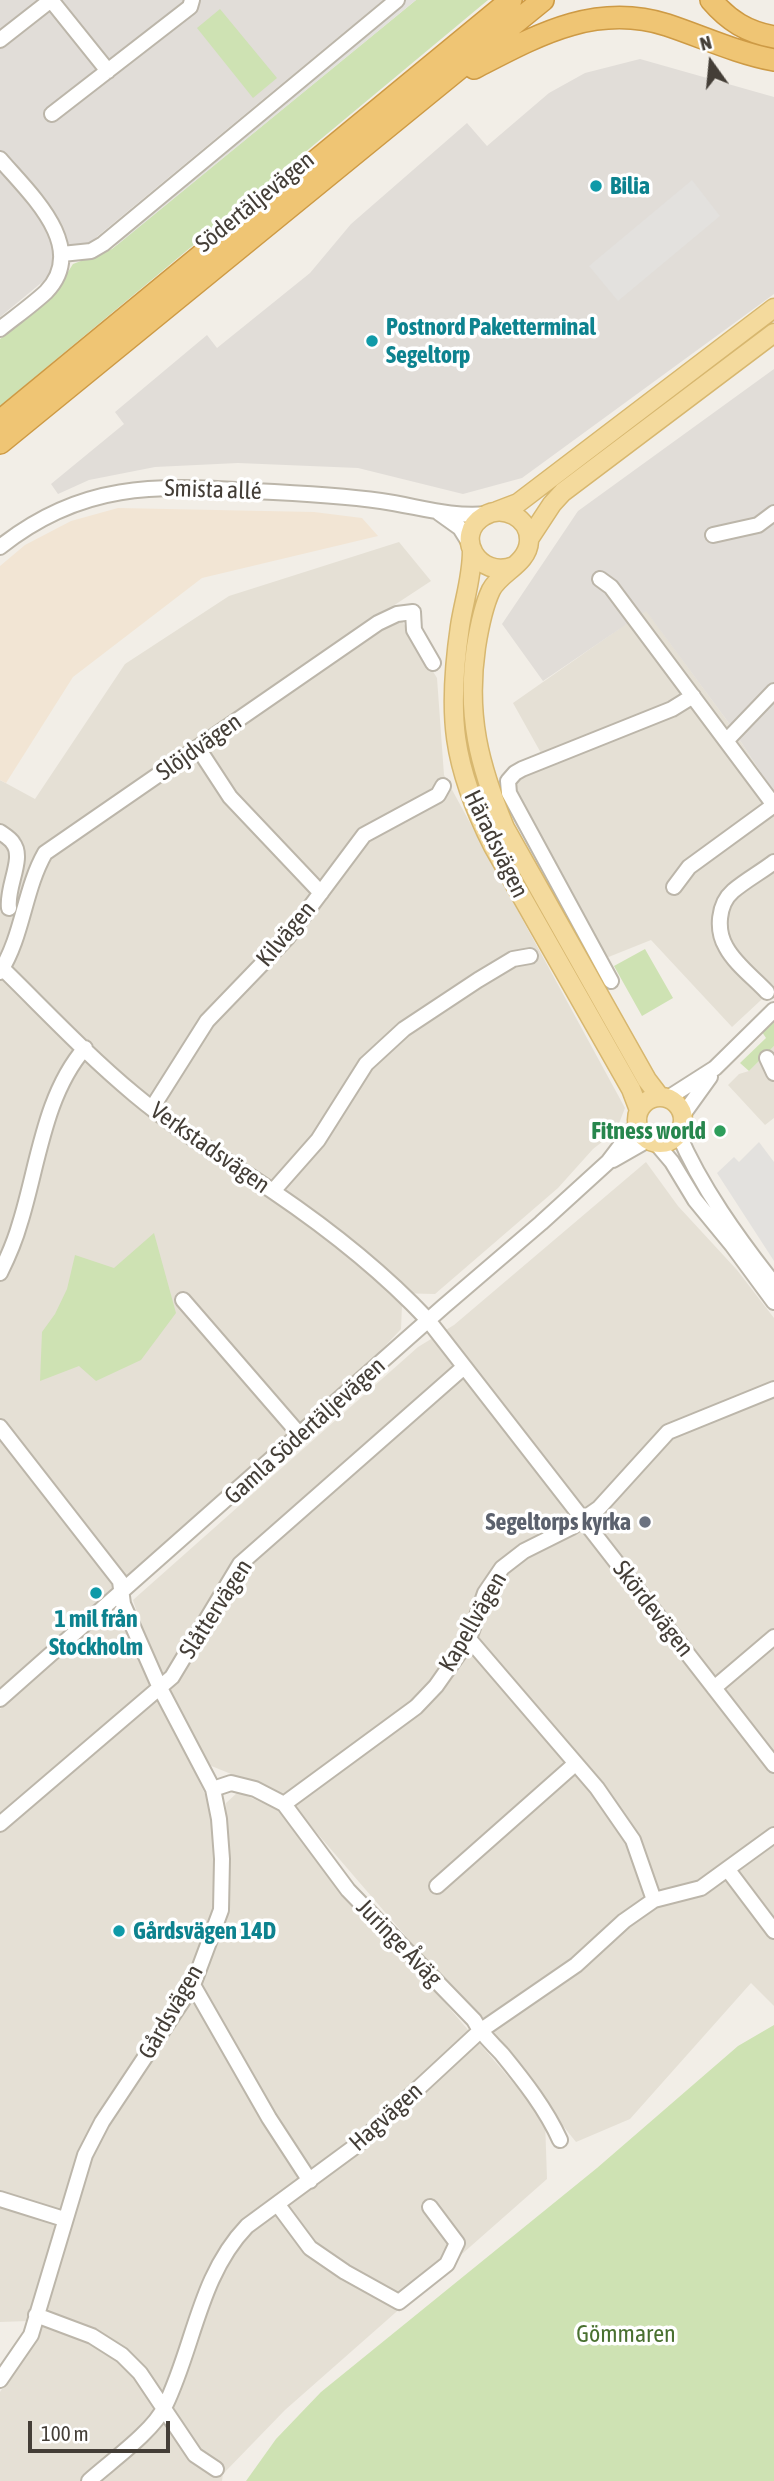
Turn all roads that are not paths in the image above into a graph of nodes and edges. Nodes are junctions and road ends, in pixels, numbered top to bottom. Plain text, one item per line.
1 (51, 0) edge
2 (192, 0) edge
3 (397, 0) edge
4 (511, 0) edge
5 (543, 0) edge
6 (711, 0) edge
7 (774, 37) edge
8 (0, 40) edge
9 (774, 60) edge
10 (108, 71) junction
11 (438, 86) junction
12 (52, 114) dead end
13 (0, 159) edge
14 (62, 254) junction
15 (774, 308) edge
16 (0, 330) edge
17 (774, 332) edge
18 (0, 421) edge
19 (0, 443) edge
20 (438, 512) junction
21 (492, 512) junction
22 (774, 513) edge
23 (713, 535) dead end
24 (529, 539) junction
25 (0, 547) edge
26 (471, 548) junction
27 (514, 566) junction
28 (600, 579) dead end
29 (433, 663) dead end
30 (774, 691) edge
31 (693, 696) junction
32 (727, 740) junction
33 (198, 748) junction
34 (443, 786) dead end
35 (774, 805) edge
36 (0, 832) edge
37 (774, 862) edge
38 (674, 887) dead end
39 (321, 893) junction
40 (9, 908) dead end
41 (530, 956) dead end
42 (1, 969) edge
43 (611, 981) dead end
44 (767, 992) dead end
45 (774, 1010) edge
46 (85, 1048) junction
47 (767, 1058) dead end
48 (715, 1068) junction
49 (774, 1073) edge
50 (664, 1098) junction
51 (152, 1108) junction
52 (638, 1117) junction
53 (680, 1124) junction
54 (652, 1141) junction
55 (608, 1162) junction
56 (273, 1191) junction
57 (0, 1273) edge
58 (774, 1284) edge
59 (184, 1300) dead end
60 (774, 1302) edge
61 (428, 1320) junction
62 (464, 1367) junction
63 (774, 1390) edge
64 (0, 1427) edge
65 (300, 1435) junction
66 (584, 1520) junction
67 (121, 1594) junction
68 (774, 1637) edge
69 (469, 1639) junction
70 (160, 1688) junction
71 (714, 1688) junction
72 (0, 1699) edge
73 (575, 1764) junction
74 (774, 1765) edge
75 (214, 1789) junction
76 (284, 1804) junction
77 (0, 1825) edge
78 (774, 1835) edge
79 (728, 1870) junction
80 (437, 1886) dead end
81 (654, 1900) junction
82 (774, 1931) edge
83 (192, 1985) junction
84 (480, 2031) junction
85 (560, 2140) dead end
86 (310, 2181) junction
87 (0, 2199) edge
88 (278, 2205) junction
89 (430, 2207) dead end
90 (64, 2219) junction
91 (36, 2315) junction
92 (0, 2380) edge
93 (165, 2408) junction
94 (216, 2469) dead end
95 (89, 2481) edge

1 - 8 street
1 - 10 street
2 - 10 street
3 - 14 street
4 - 18 highway, Södertäljevägen
5 - 11 highway, Södertäljevägen
6 - 7 highway
9 - 11 highway
10 - 12 street
11 - 19 highway, Södertäljevägen
13 - 14 street
14 - 16 street
15 - 21 main road
17 - 24 main road
20 - 21 street, Smista allé
20 - 25 street, Smista allé
20 - 26 street
21 - 24 main road
21 - 26 main road
22 - 23 street
24 - 27 main road
26 - 27 main road
26 - 52 main road, Häradsvägen
27 - 50 main road, Häradsvägen
28 - 31 street
29 - 33 street, Slöjdvägen
30 - 32 street
31 - 32 street
31 - 43 street
32 - 35 street
33 - 39 street
33 - 42 street, Slöjdvägen
34 - 39 street, Kilvägen
35 - 38 street
36 - 40 street
37 - 44 street
39 - 51 street, Kilvägen
41 - 56 street
42 - 46 street, Verkstadsvägen
45 - 48 street
46 - 51 street, Verkstadsvägen
46 - 57 street
47 - 49 street
48 - 50 street
48 - 53 street
50 - 52 main road
50 - 53 main road
51 - 56 street, Verkstadsvägen
52 - 54 main road
52 - 55 street, Gamla Södertäljevägen
53 - 54 main road
53 - 58 street
54 - 55 street, Gamla Södertäljevägen
54 - 60 street
55 - 61 street, Gamla Södertäljevägen
56 - 61 street, Verkstadsvägen
59 - 65 street
61 - 62 street, Skördevägen
61 - 65 street, Gamla Södertäljevägen
62 - 66 street, Skördevägen
62 - 70 street, Slåttervägen
63 - 66 street, Kapellvägen
64 - 67 street, Gårdsvägen
65 - 67 street, Gamla Södertäljevägen
66 - 69 street, Kapellvägen
66 - 71 street, Skördevägen
67 - 70 street, Gårdsvägen
67 - 72 street, Gamla Södertäljevägen
68 - 71 street
69 - 73 street
69 - 76 street, Kapellvägen
70 - 75 street, Gårdsvägen
70 - 77 street, Slåttervägen
71 - 74 street, Skördevägen
73 - 80 street
73 - 81 street
75 - 76 street, Juringe Åväg
75 - 83 street, Gårdsvägen
76 - 84 street, Juringe Åväg
78 - 79 street, Hagvägen
79 - 81 street, Hagvägen
79 - 82 street
81 - 84 street, Hagvägen
83 - 86 street
83 - 90 street, Gårdsvägen
84 - 85 street, Juringe Åväg
84 - 86 street, Hagvägen
86 - 88 street, Hagvägen
87 - 90 street
88 - 89 street
88 - 93 street, Hagvägen
90 - 91 street, Gårdsvägen
91 - 92 street, Gårdsvägen
91 - 93 street
93 - 94 street
93 - 95 street, Hagvägen

